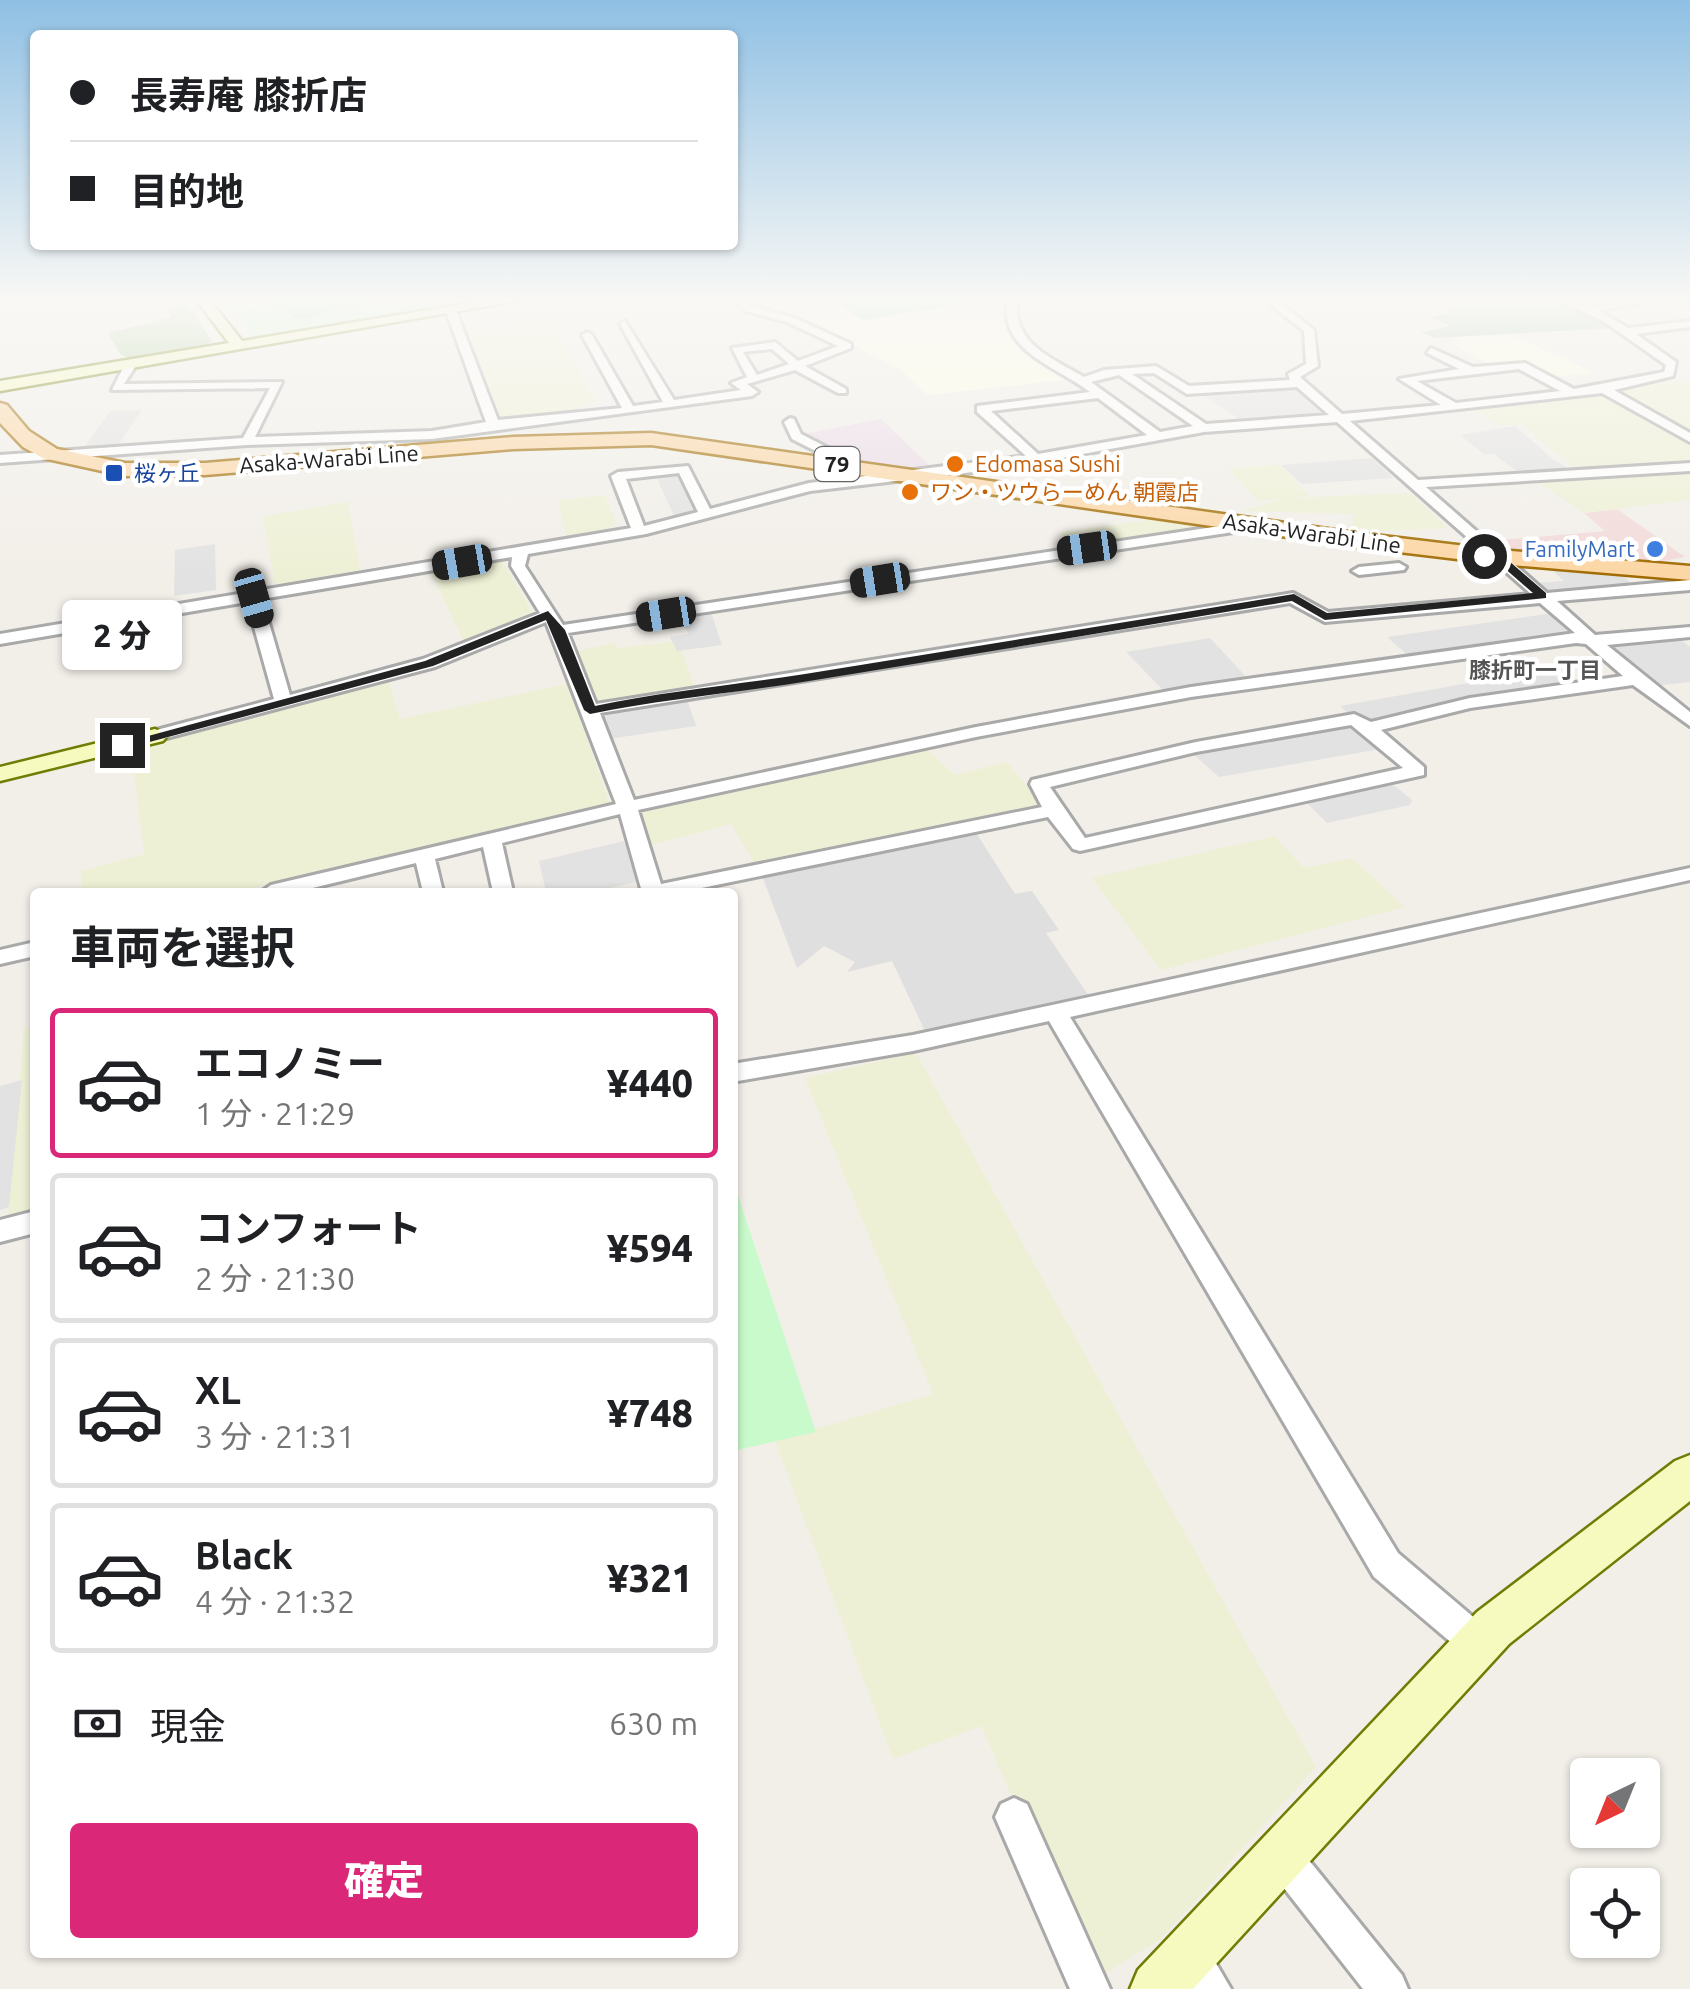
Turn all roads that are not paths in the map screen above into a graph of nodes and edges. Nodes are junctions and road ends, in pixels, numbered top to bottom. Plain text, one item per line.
1 (274, 391) edge
2 (481, 391) edge
3 (619, 391) edge
4 (664, 391) edge
5 (750, 391) edge
6 (1096, 391) edge
7 (1149, 391) edge
8 (1309, 391) edge
9 (1426, 391) edge
10 (1584, 391) edge
11 (1607, 391) edge
12 (1571, 392) joint
13 (1100, 394) junction
14 (672, 404) junction
15 (1454, 406) junction
16 (0, 410) edge
17 (630, 411) junction
18 (1339, 417) junction
19 (790, 422) dead end
20 (494, 424) junction
21 (1204, 428) junction
22 (1156, 436) junction
23 (1690, 438) edge
24 (247, 441) junction
25 (54, 456) junction
26 (1035, 458) junction
27 (0, 459) edge
28 (858, 467) junction
29 (1690, 467) edge
30 (908, 475) junction
31 (1415, 484) junction
32 (706, 514) junction
33 (1253, 525) junction
34 (639, 531) junction
35 (1348, 539) junction
36 (521, 552) junction
37 (1498, 558) junction
38 (1400, 566) dead end
39 (1690, 573) edge
40 (1690, 585) edge
41 (1669, 586) junction
42 (1542, 596) junction
43 (254, 598) junction
44 (1690, 605) edge
45 (554, 622) junction
46 (1690, 632) edge
47 (1591, 638) junction
48 (0, 639) edge
49 (1636, 679) junction
50 (284, 702) junction
51 (590, 710) junction
52 (1690, 721) edge
53 (1368, 728) junction
54 (156, 736) joint
55 (0, 774) edge
56 (627, 807) junction
57 (1053, 810) junction
58 (492, 840) junction
59 (424, 856) junction
60 (1690, 874) edge
61 (288, 888) edge
62 (431, 888) edge
63 (502, 888) edge
64 (652, 888) edge
65 (673, 888) edge
66 (30, 950) edge
67 (0, 958) edge
68 (1055, 1012) junction
69 (738, 1072) edge
70 (30, 1223) edge
71 (0, 1231) edge
72 (1690, 1474) edge
73 (1478, 1644) junction
74 (1014, 1817) dead end
75 (1282, 1856) junction
76 (1200, 1972) edge
77 (1090, 1989) edge
78 (1156, 1989) edge
79 (1388, 1989) edge

1 - 24 street
2 - 20 street
3 - 17 street
4 - 14 street
5 - 14 street
6 - 13 street
7 - 21 street
8 - 18 street
9 - 15 street
10 - 12 street
11 - 23 street
12 - 15 street
13 - 22 street
13 - 26 street
14 - 17 street
15 - 18 street
16 - 25 main road, Asaka-Warabi Line / 79
17 - 20 street
18 - 21 street
18 - 31 street
19 - 28 street
20 - 24 street
21 - 22 street
22 - 26 street
24 - 25 street
25 - 27 street
25 - 28 main road, Asaka-Warabi Line / 79
26 - 30 street
28 - 30 main road, Asaka-Warabi Line / 79
29 - 31 street
30 - 32 street
30 - 33 main road, Asaka-Warabi Line / 79
31 - 37 street
32 - 34 street
32 - 34 street
33 - 35 main road, Asaka-Warabi Line / 79
33 - 45 street
34 - 36 street
35 - 37 main road, Asaka-Warabi Line / 79
35 - 38 street
36 - 43 street
36 - 45 street
37 - 39 main road, Asaka-Warabi Line / 79
37 - 42 street
40 - 41 street
41 - 42 street
41 - 44 street
42 - 47 street
42 - 51 street
43 - 48 street
43 - 50 street
45 - 50 street
45 - 51 street
46 - 47 street
47 - 49 street
47 - 56 street
49 - 52 street
49 - 53 street
50 - 54 street
51 - 56 street
53 - 57 street
53 - 57 street
54 - 55 street
56 - 58 street
56 - 64 street
57 - 65 street
58 - 59 street
58 - 63 street
59 - 61 street
59 - 62 street
60 - 68 street
66 - 67 street
68 - 69 street
68 - 73 street
70 - 71 street
72 - 73 street
73 - 75 street
74 - 77 street
75 - 76 street
75 - 79 street
76 - 78 street

